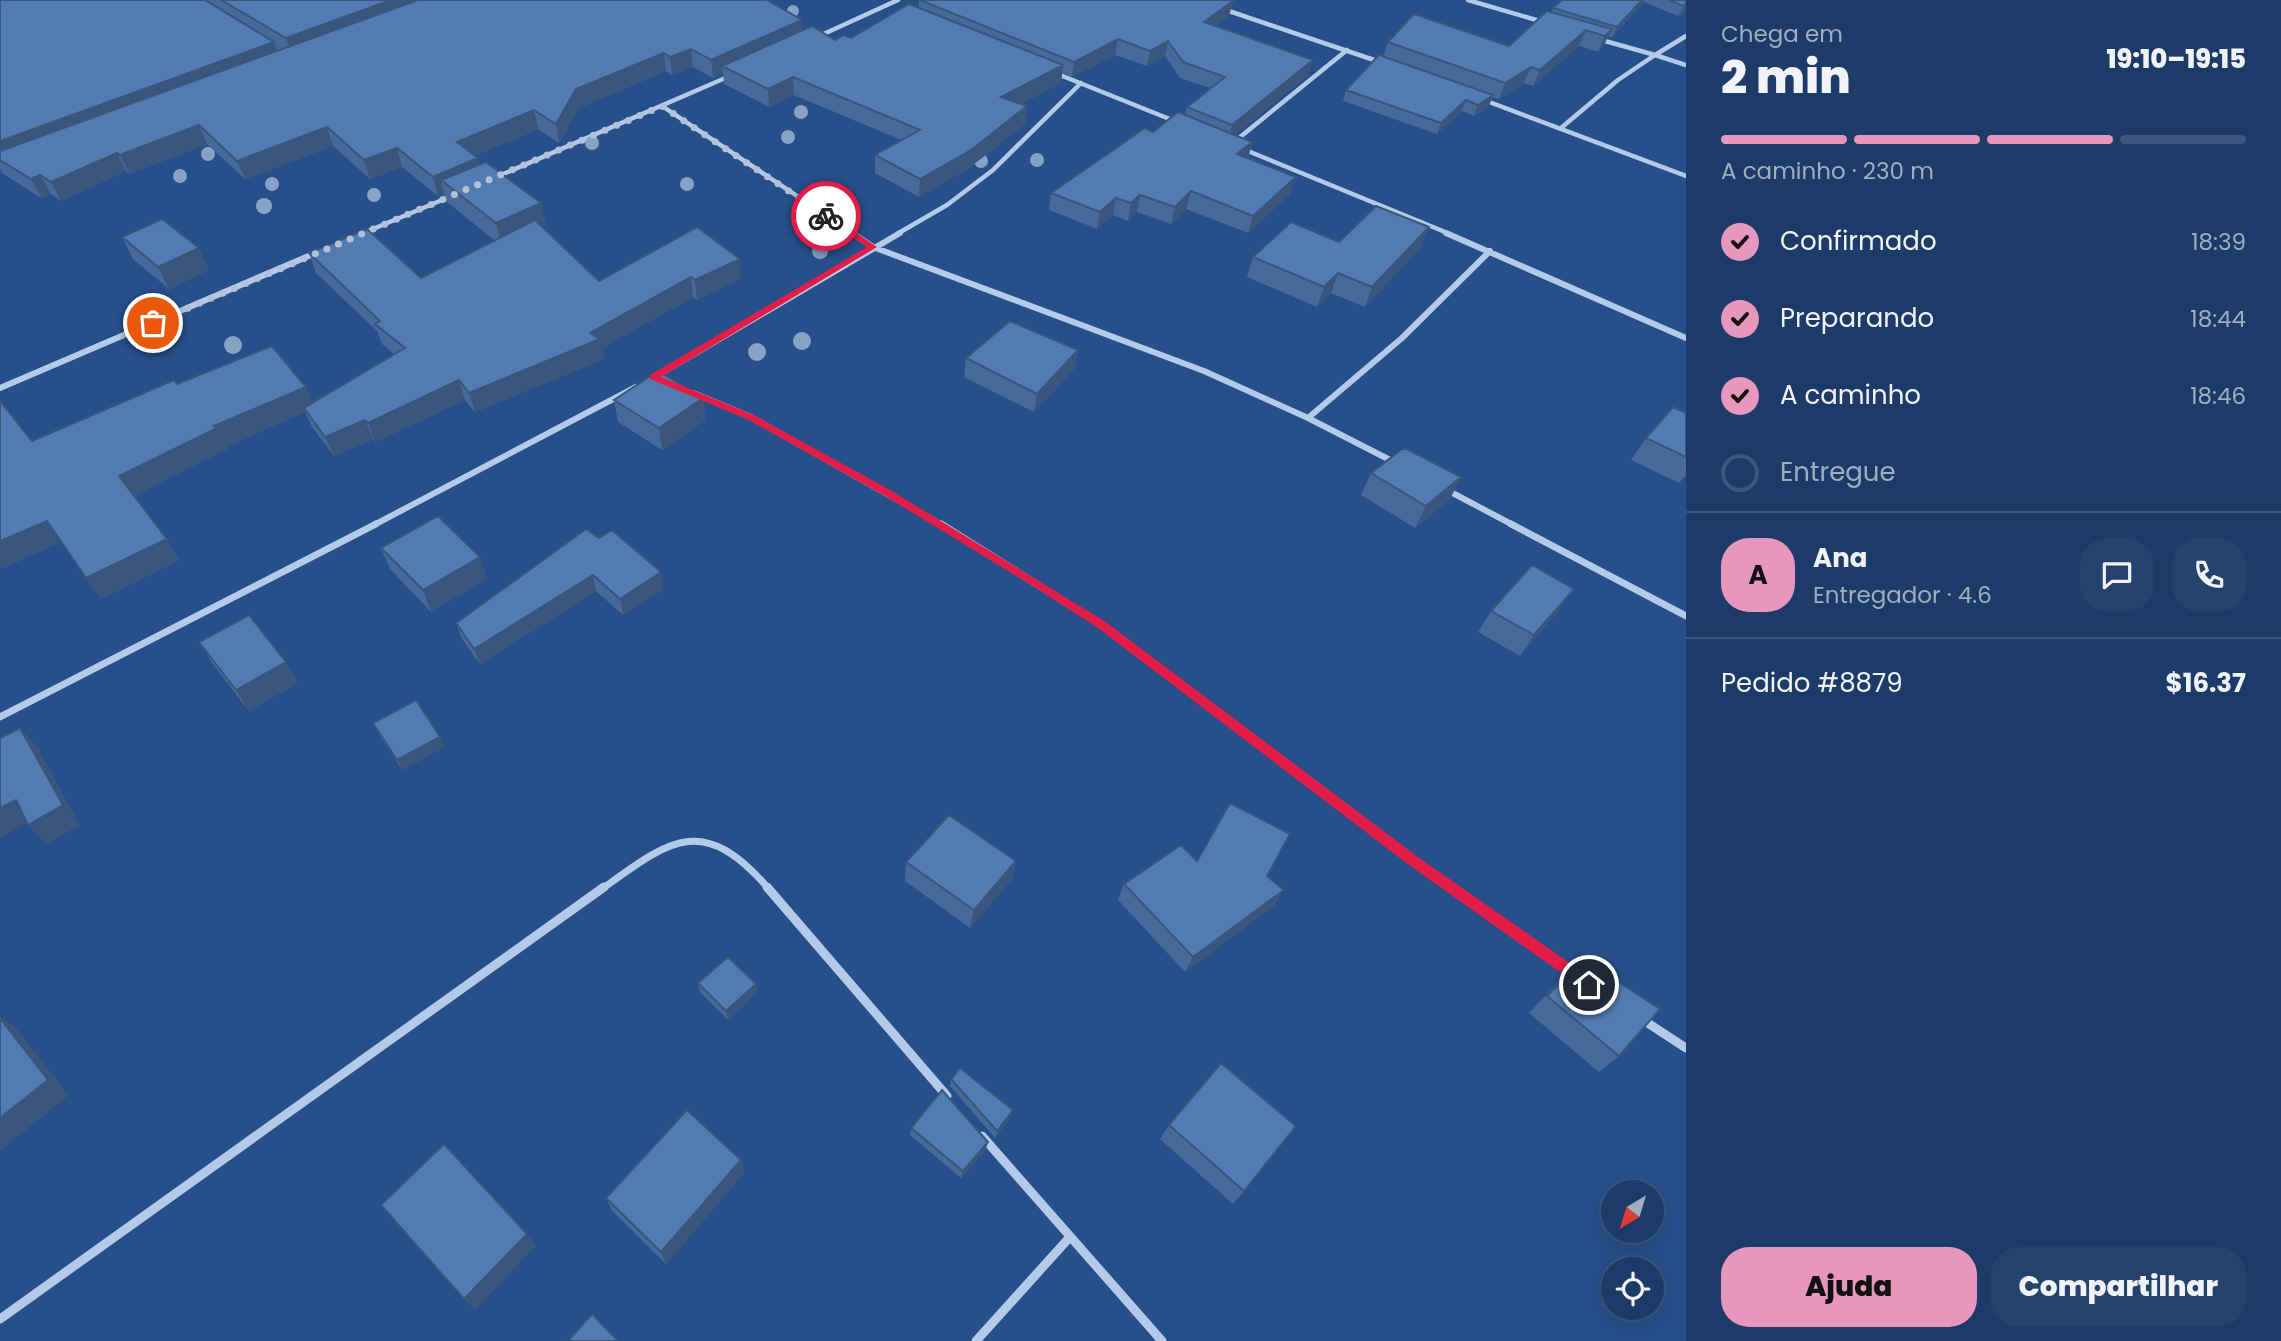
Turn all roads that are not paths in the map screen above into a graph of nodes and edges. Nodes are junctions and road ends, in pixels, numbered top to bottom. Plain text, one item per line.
1 (898, 0) edge
2 (1468, 0) edge
3 (884, 6) junction
4 (1222, 8) edge
5 (897, 11) edge
6 (1548, 24) edge
7 (1588, 36) edge
8 (1686, 36) edge
9 (810, 40) edge
10 (1347, 50) junction
11 (1654, 55) junction
12 (1384, 64) edge
13 (1686, 65) edge
14 (1044, 69) edge
15 (736, 73) edge
16 (1081, 83) junction
17 (1472, 95) edge
18 (662, 106) junction
19 (1181, 124) edge
20 (1561, 128) junction
21 (1686, 176) edge
22 (484, 182) edge
23 (458, 193) edge
24 (356, 236) edge
25 (331, 247) edge
26 (873, 247) junction
27 (1490, 251) junction
28 (1686, 338) edge
29 (653, 377) junction
30 (666, 382) edge
31 (0, 388) edge
32 (690, 392) edge
33 (1308, 418) junction
34 (1400, 465) edge
35 (1435, 484) edge
36 (1686, 616) edge
37 (0, 717) edge
38 (1578, 977) edge
39 (1632, 1013) edge
40 (1686, 1048) edge
41 (951, 1101) edge
42 (979, 1132) edge
43 (1069, 1238) junction
44 (0, 1319) edge
45 (976, 1341) edge
46 (1162, 1341) edge

1 - 3 street
2 - 6 street
3 - 5 street
3 - 9 street
4 - 10 street
7 - 11 street
8 - 11 street
10 - 12 street
10 - 27 street
11 - 13 street
11 - 20 street
14 - 16 street
15 - 18 street
16 - 19 street
16 - 26 street
17 - 20 street
18 - 22 street
18 - 26 street
20 - 21 street
23 - 24 street
25 - 31 street
26 - 29 street
26 - 33 street
27 - 28 street
27 - 33 street
29 - 30 street
29 - 37 street
32 - 38 street
33 - 34 street
35 - 36 street
39 - 40 street
41 - 44 street
42 - 43 street
43 - 45 street
43 - 46 street

